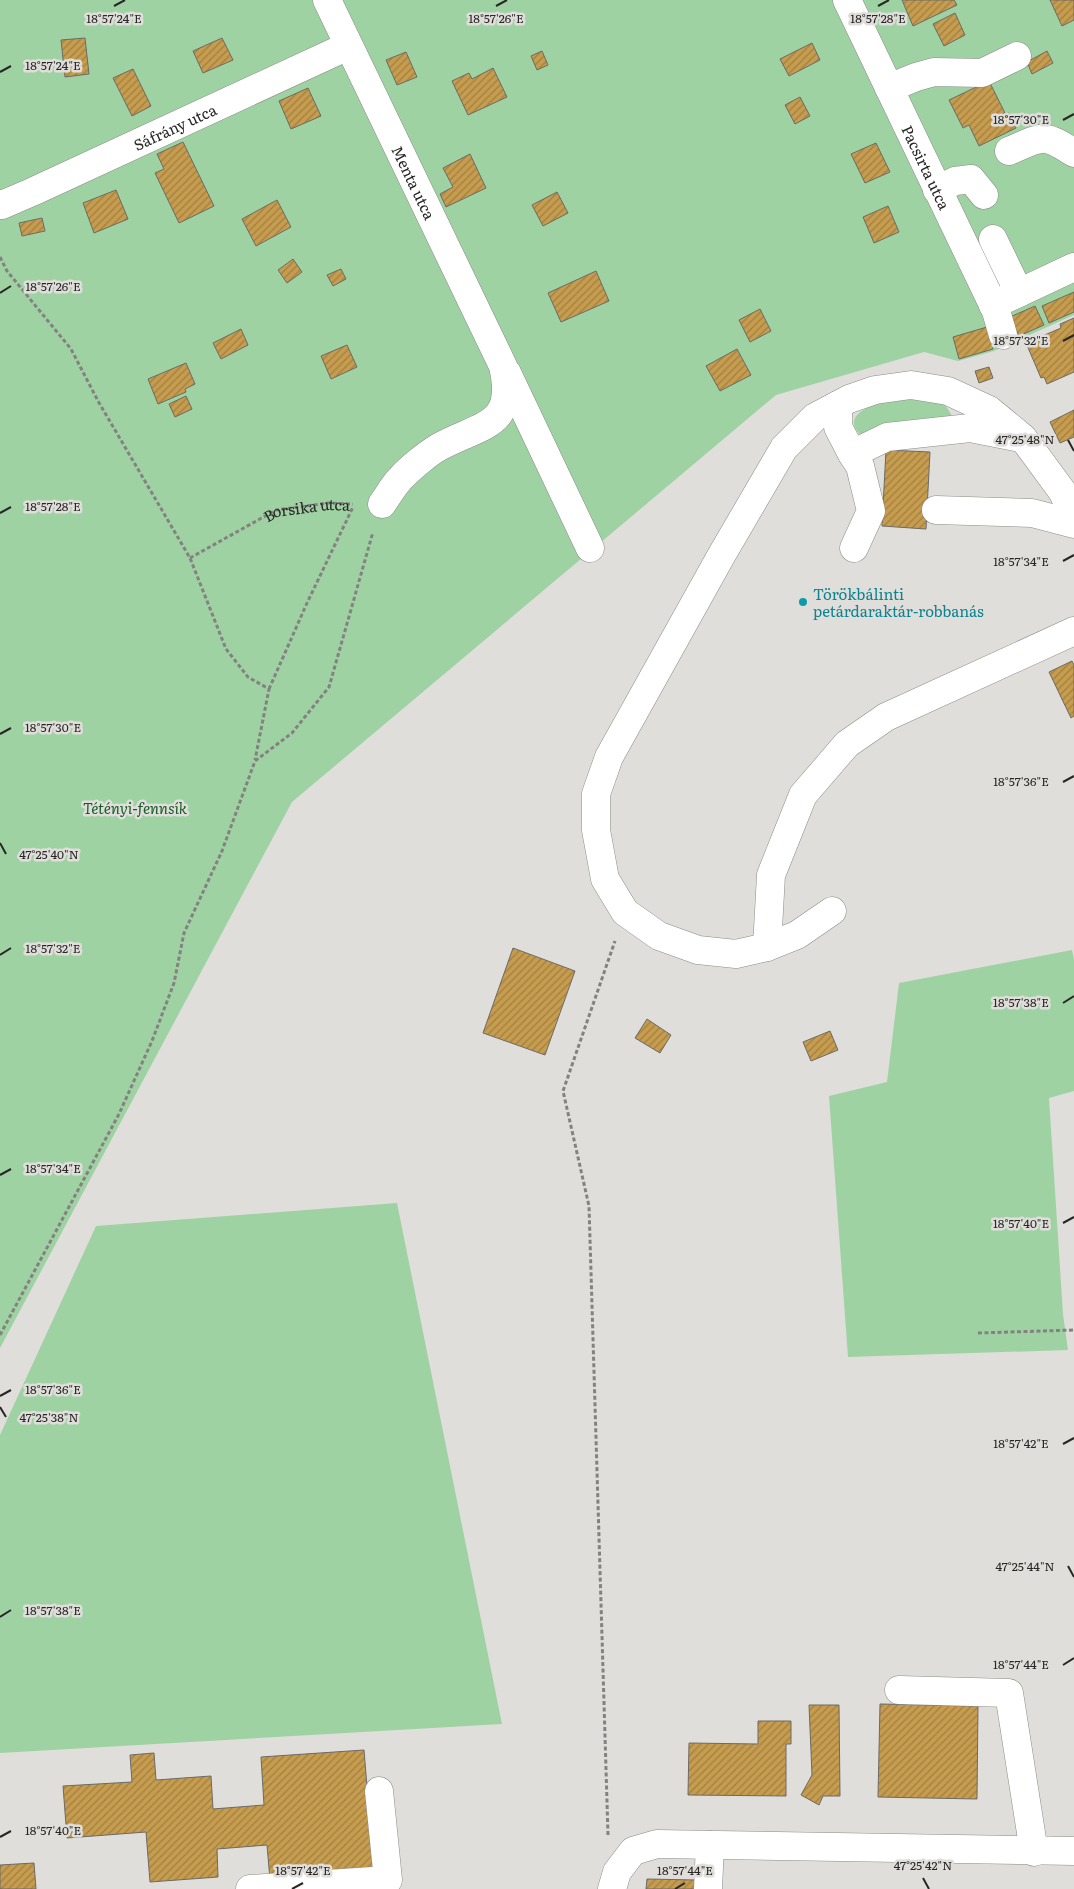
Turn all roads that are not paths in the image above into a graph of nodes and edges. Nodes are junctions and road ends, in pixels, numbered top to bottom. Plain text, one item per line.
1 (327, 0) edge
2 (847, 0) edge
3 (348, 46) junction
4 (1018, 56) dead end
5 (889, 88) junction
6 (1009, 150) dead end
7 (1074, 153) edge
8 (937, 190) junction
9 (984, 196) dead end
10 (1, 204) edge
11 (994, 239) dead end
12 (1074, 267) edge
13 (1019, 293) junction
14 (993, 305) junction
15 (1003, 335) dead end
16 (503, 366) junction
17 (838, 405) junction
18 (1023, 438) junction
19 (852, 454) junction
20 (382, 504) road end
21 (936, 510) dead end
22 (1074, 515) edge
23 (1074, 524) edge
24 (590, 548) dead end
25 (854, 548) dead end
26 (1074, 631) edge
27 (832, 911) dead end
28 (768, 947) junction
29 (899, 1690) dead end
30 (379, 1791) dead end
31 (710, 1845) junction
32 (1074, 1851) edge
33 (1034, 1852) junction
34 (615, 1880) edge
35 (250, 1889) edge
36 (708, 1889) edge

1 - 3 street, Menta utca
2 - 5 street, Pacsirta utca
3 - 10 street, Sáfrány utca
3 - 16 street, Menta utca
4 - 5 street
5 - 8 street, Pacsirta utca
6 - 7 street
8 - 9 street
8 - 14 street, Pacsirta utca
11 - 13 street
12 - 13 street
13 - 14 street
14 - 15 street, Pacsirta utca
16 - 20 street, Menta utca
16 - 24 street, Menta utca
17 - 18 street
17 - 19 street
17 - 28 street
18 - 19 street
18 - 22 street
19 - 25 street
21 - 23 street
26 - 28 street
27 - 28 street
29 - 33 street
30 - 35 street
31 - 33 street
31 - 34 street
31 - 36 street
32 - 33 street

